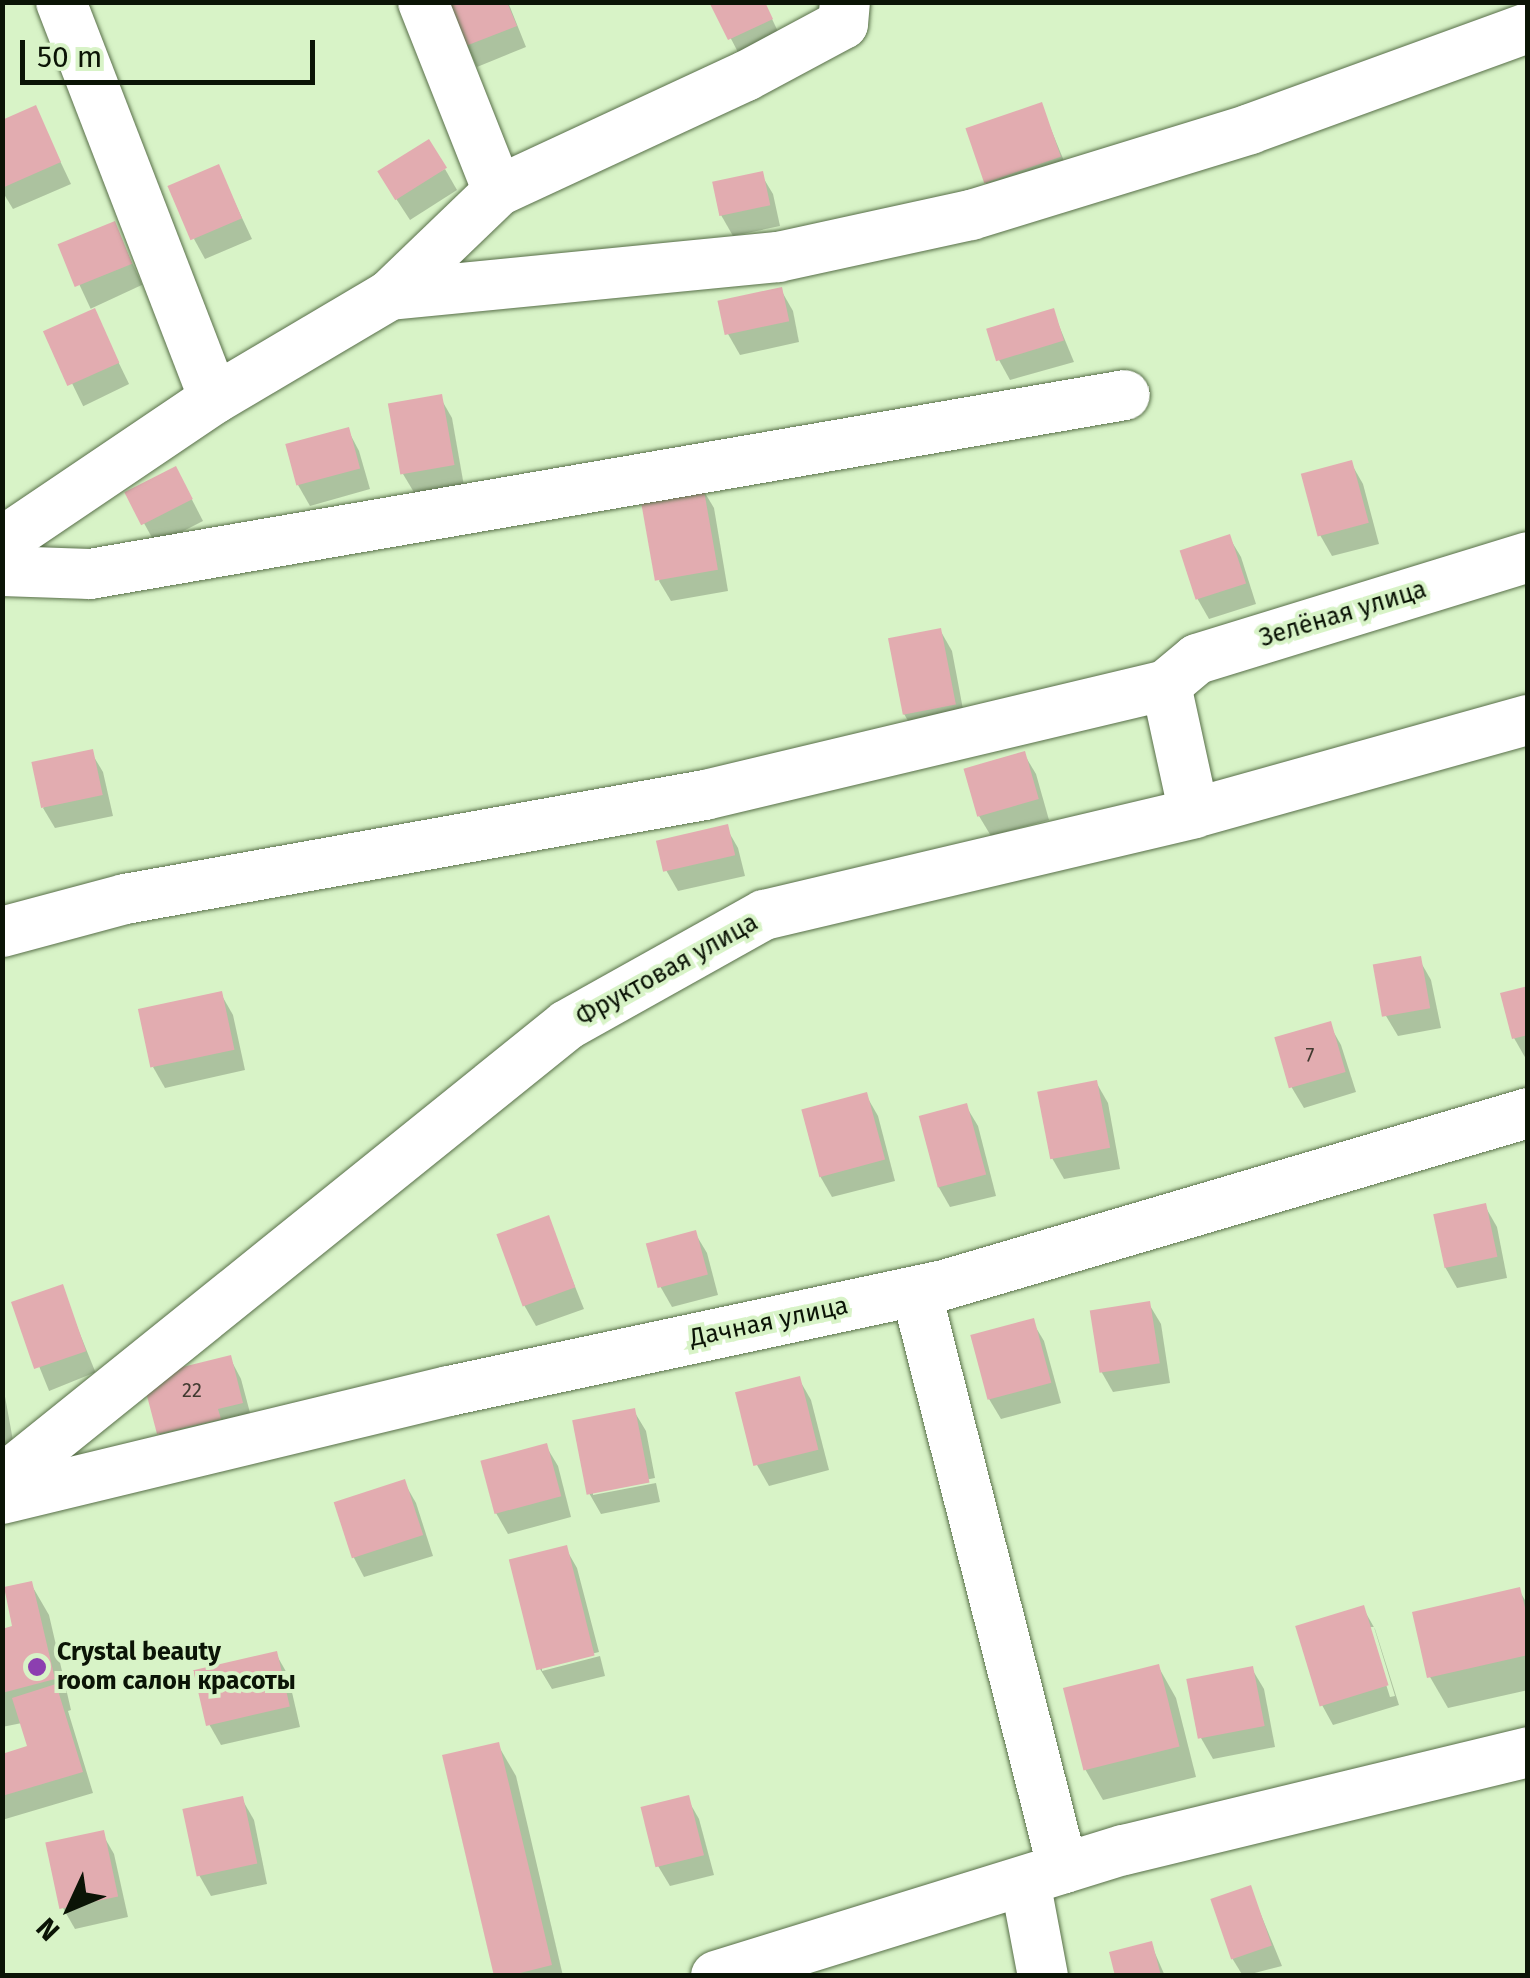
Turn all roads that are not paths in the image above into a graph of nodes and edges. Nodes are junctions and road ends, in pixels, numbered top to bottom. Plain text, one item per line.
1 (62, 2) edge
2 (422, 2) edge
3 (847, 10) edge
4 (1528, 28) edge
5 (498, 191) junction
6 (390, 296) junction
7 (1125, 395) dead end
8 (214, 399) junction
9 (2, 542) edge
10 (1528, 556) edge
11 (2, 571) edge
12 (1166, 685) junction
13 (1528, 720) edge
14 (1194, 813) junction
15 (2, 932) edge
16 (1528, 1112) edge
17 (916, 1291) junction
18 (2, 1480) edge
19 (2, 1499) edge
20 (1528, 1752) edge
21 (1044, 1875) junction
22 (716, 1976) edge
23 (1043, 1976) edge

1 - 8 street
2 - 5 street
3 - 5 street
4 - 6 street
5 - 6 street
6 - 8 street
7 - 11 street
8 - 9 street
10 - 12 street, Зелёная улица
12 - 14 street
12 - 15 street
13 - 14 street, Фруктовая улица
14 - 18 street, Фруктовая улица
16 - 17 street, Дачная улица
17 - 19 street, Дачная улица
17 - 21 street
20 - 21 street
21 - 22 street
21 - 23 street

